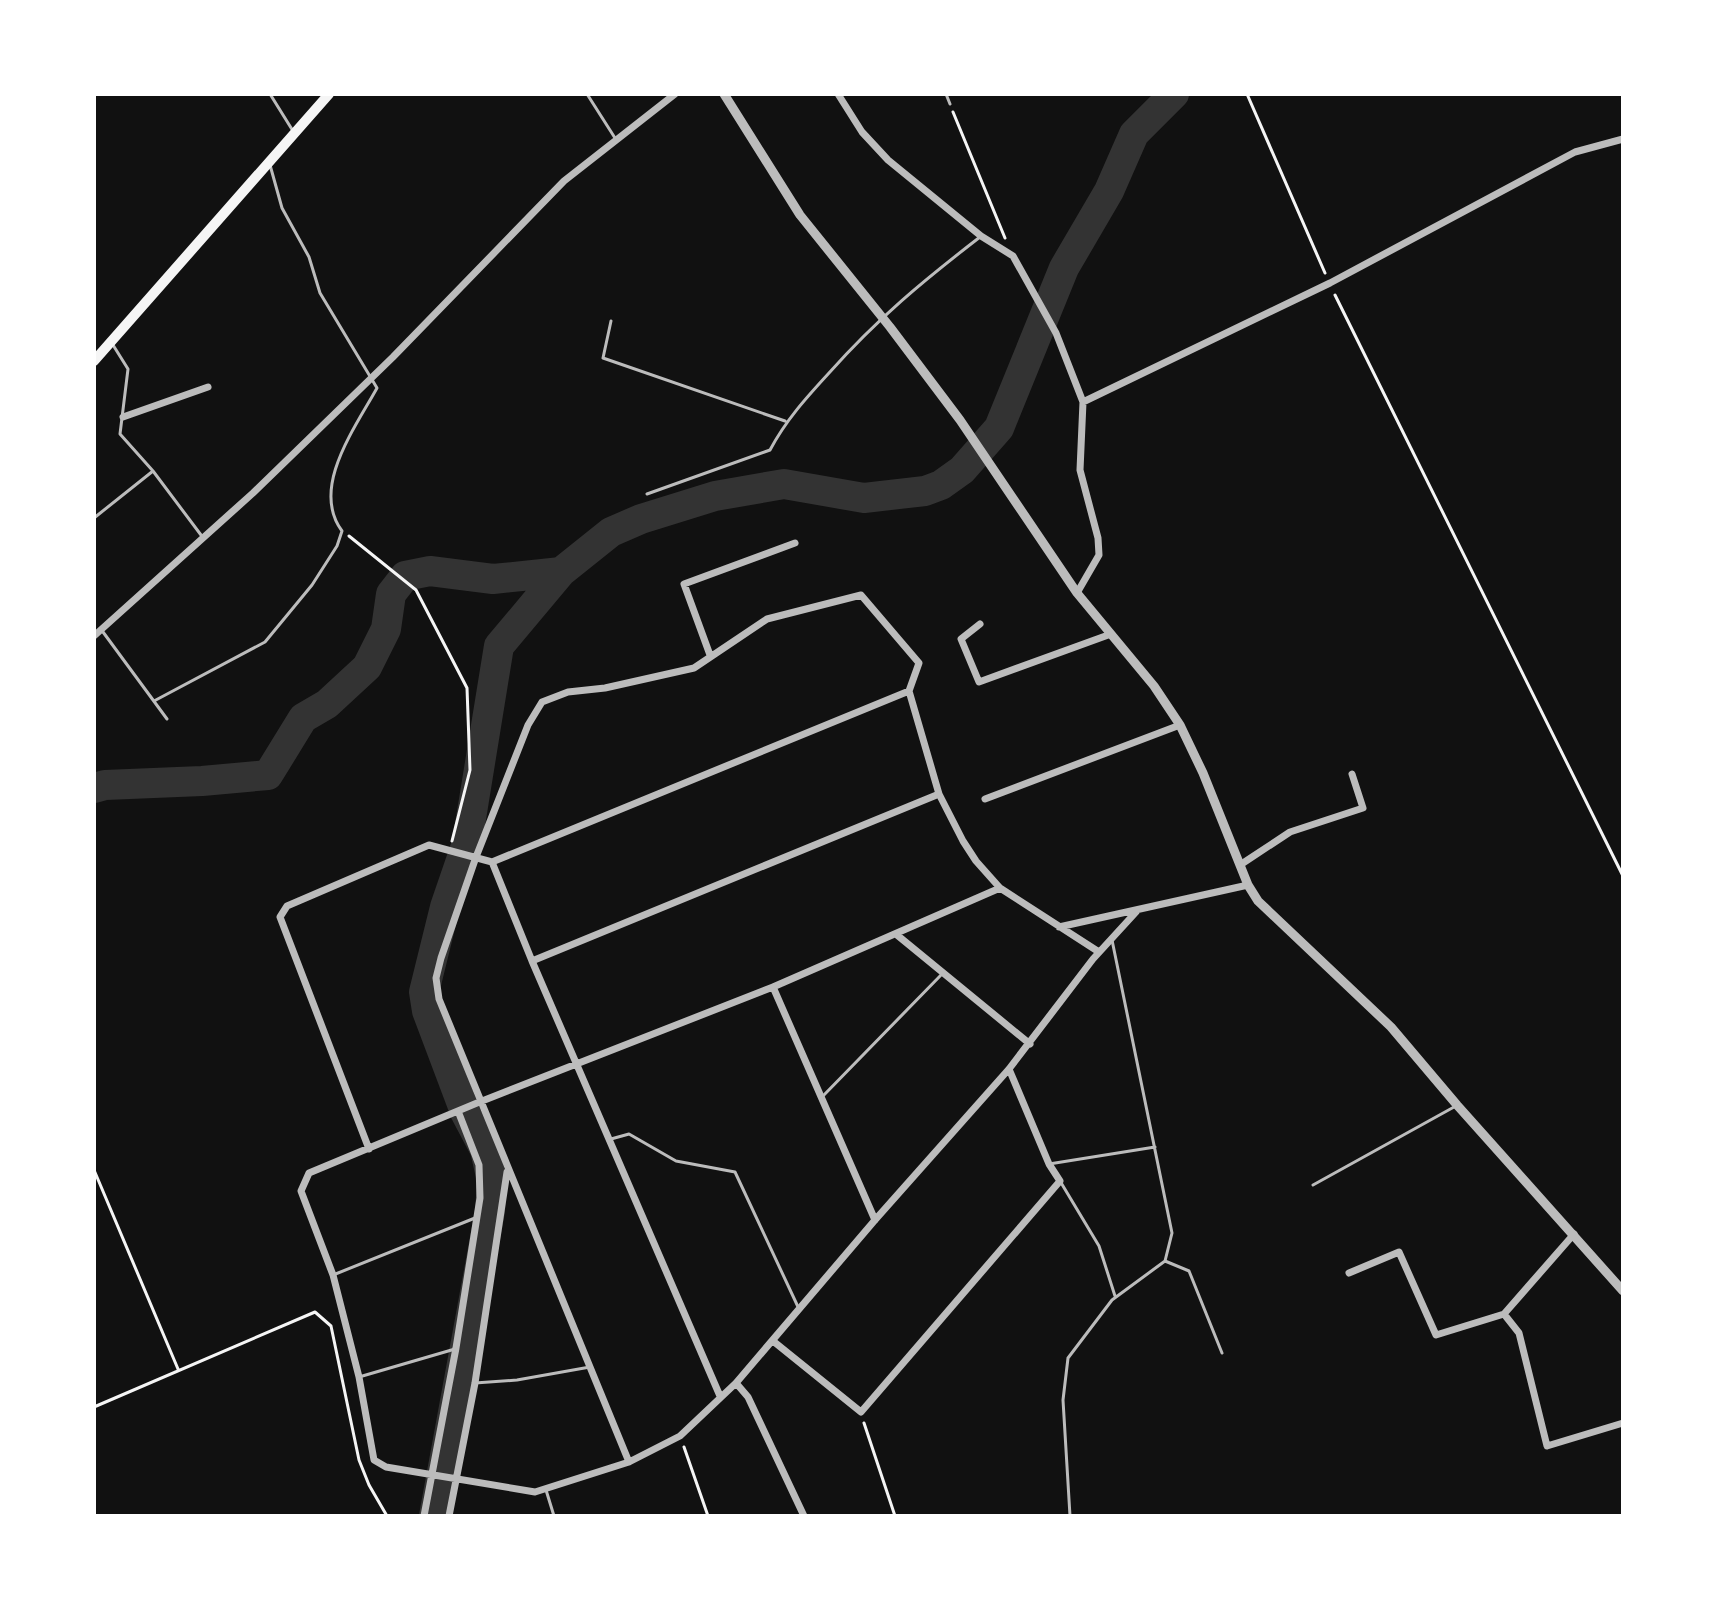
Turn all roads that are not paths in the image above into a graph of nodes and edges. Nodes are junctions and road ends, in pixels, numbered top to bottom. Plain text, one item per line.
1 (270, 94) edge
2 (329, 94) edge
3 (587, 94) edge
4 (675, 94) edge
5 (724, 94) edge
6 (838, 94) edge
7 (946, 94) edge
8 (950, 104) road end
9 (294, 133) junction
10 (1623, 139) edge
11 (617, 141) junction
12 (269, 161) junction
13 (981, 236) junction
14 (611, 321) dead end
15 (111, 342) junction
16 (94, 361) edge
17 (372, 378) junction
18 (208, 387) dead end
19 (1083, 402) junction
20 (123, 417) junction
21 (785, 421) junction
22 (153, 471) junction
23 (647, 494) dead end
24 (94, 518) edge
25 (203, 538) junction
26 (795, 543) dead end
27 (1077, 593) junction
28 (980, 624) dead end
29 (96, 631) edge
30 (1111, 634) junction
31 (710, 655) junction
32 (909, 691) junction
33 (154, 701) junction
34 (167, 719) dead end
35 (1180, 725) junction
36 (1352, 774) dead end
37 (939, 794) junction
38 (985, 799) dead end
39 (472, 856) junction
40 (492, 862) junction
41 (1240, 865) junction
42 (1248, 885) junction
43 (1000, 888) junction
44 (1136, 912) junction
45 (1058, 927) junction
46 (897, 935) junction
47 (1112, 940) junction
48 (1099, 952) junction
49 (532, 961) junction
50 (943, 973) junction
51 (773, 987) junction
52 (1030, 1044) junction
53 (576, 1064) junction
54 (1009, 1069) junction
55 (822, 1097) junction
56 (479, 1102) junction
57 (1457, 1105) junction
58 (460, 1110) junction
59 (608, 1139) junction
60 (1155, 1147) junction
61 (369, 1149) junction
62 (1049, 1164) junction
63 (508, 1170) junction
64 (1060, 1181) junction
65 (1313, 1185) dead end
66 (478, 1217) junction
67 (875, 1220) junction
68 (1574, 1234) junction
69 (1165, 1261) junction
70 (1349, 1273) dead end
71 (333, 1275) junction
72 (1623, 1291) edge
73 (1116, 1297) junction
74 (799, 1309) junction
75 (1504, 1314) junction
76 (773, 1341) junction
77 (456, 1348) junction
78 (1222, 1353) dead end
79 (590, 1367) junction
80 (359, 1377) junction
81 (475, 1383) junction
82 (736, 1383) junction
83 (720, 1396) junction
84 (1623, 1423) edge
85 (629, 1462) junction
86 (432, 1475) junction
87 (453, 1480) junction
88 (546, 1490) junction
89 (424, 1516) edge
90 (449, 1516) edge
91 (554, 1516) edge
92 (804, 1516) edge
93 (1070, 1516) edge

1 - 9 lane
2 - 9 main road
3 - 11 lane
4 - 11 street
5 - 27 street
6 - 13 street
7 - 8 lane
9 - 12 main road
10 - 19 street
11 - 17 street
12 - 15 main road
12 - 17 lane
13 - 19 street
13 - 21 lane
14 - 21 lane
15 - 16 main road
15 - 20 lane
17 - 25 street
17 - 33 lane
18 - 20 street
19 - 27 street
20 - 22 lane
21 - 23 lane
22 - 24 lane
22 - 25 lane
25 - 29 street
26 - 31 street
27 - 30 street
28 - 30 street
29 - 33 lane
30 - 35 street
31 - 32 street
31 - 39 street
32 - 37 street
32 - 40 street
33 - 34 lane
35 - 38 street
35 - 41 street
36 - 41 street
37 - 43 street
37 - 49 street
39 - 40 street
39 - 56 street
39 - 61 street
40 - 49 street
41 - 42 street
42 - 44 street
42 - 57 street
43 - 45 street
43 - 46 street
44 - 45 street
44 - 47 street
45 - 48 street
46 - 50 street
46 - 51 street
47 - 48 street
47 - 60 lane
48 - 52 street
49 - 53 street
50 - 52 street
50 - 55 lane
51 - 53 street
51 - 55 street
52 - 54 street
53 - 56 street
53 - 59 street
54 - 62 street
54 - 67 street
55 - 67 street
56 - 58 street
56 - 63 street
57 - 65 lane
57 - 68 street
58 - 61 street
58 - 66 street
59 - 74 lane
59 - 83 street
60 - 62 lane
60 - 69 lane
61 - 71 street
62 - 64 street
63 - 79 street
63 - 81 street
64 - 73 lane
64 - 76 street
66 - 71 lane
66 - 77 street
67 - 74 street
68 - 72 street
68 - 75 street
69 - 73 lane
69 - 78 lane
70 - 75 street
71 - 80 street
73 - 93 lane
74 - 76 street
75 - 84 street
76 - 82 street
77 - 80 lane
77 - 86 street
79 - 81 lane
79 - 85 street
80 - 86 street
81 - 87 street
82 - 83 street
82 - 92 street
83 - 85 street
85 - 88 street
86 - 87 street
86 - 89 street
87 - 88 street
87 - 90 street
88 - 91 lane

